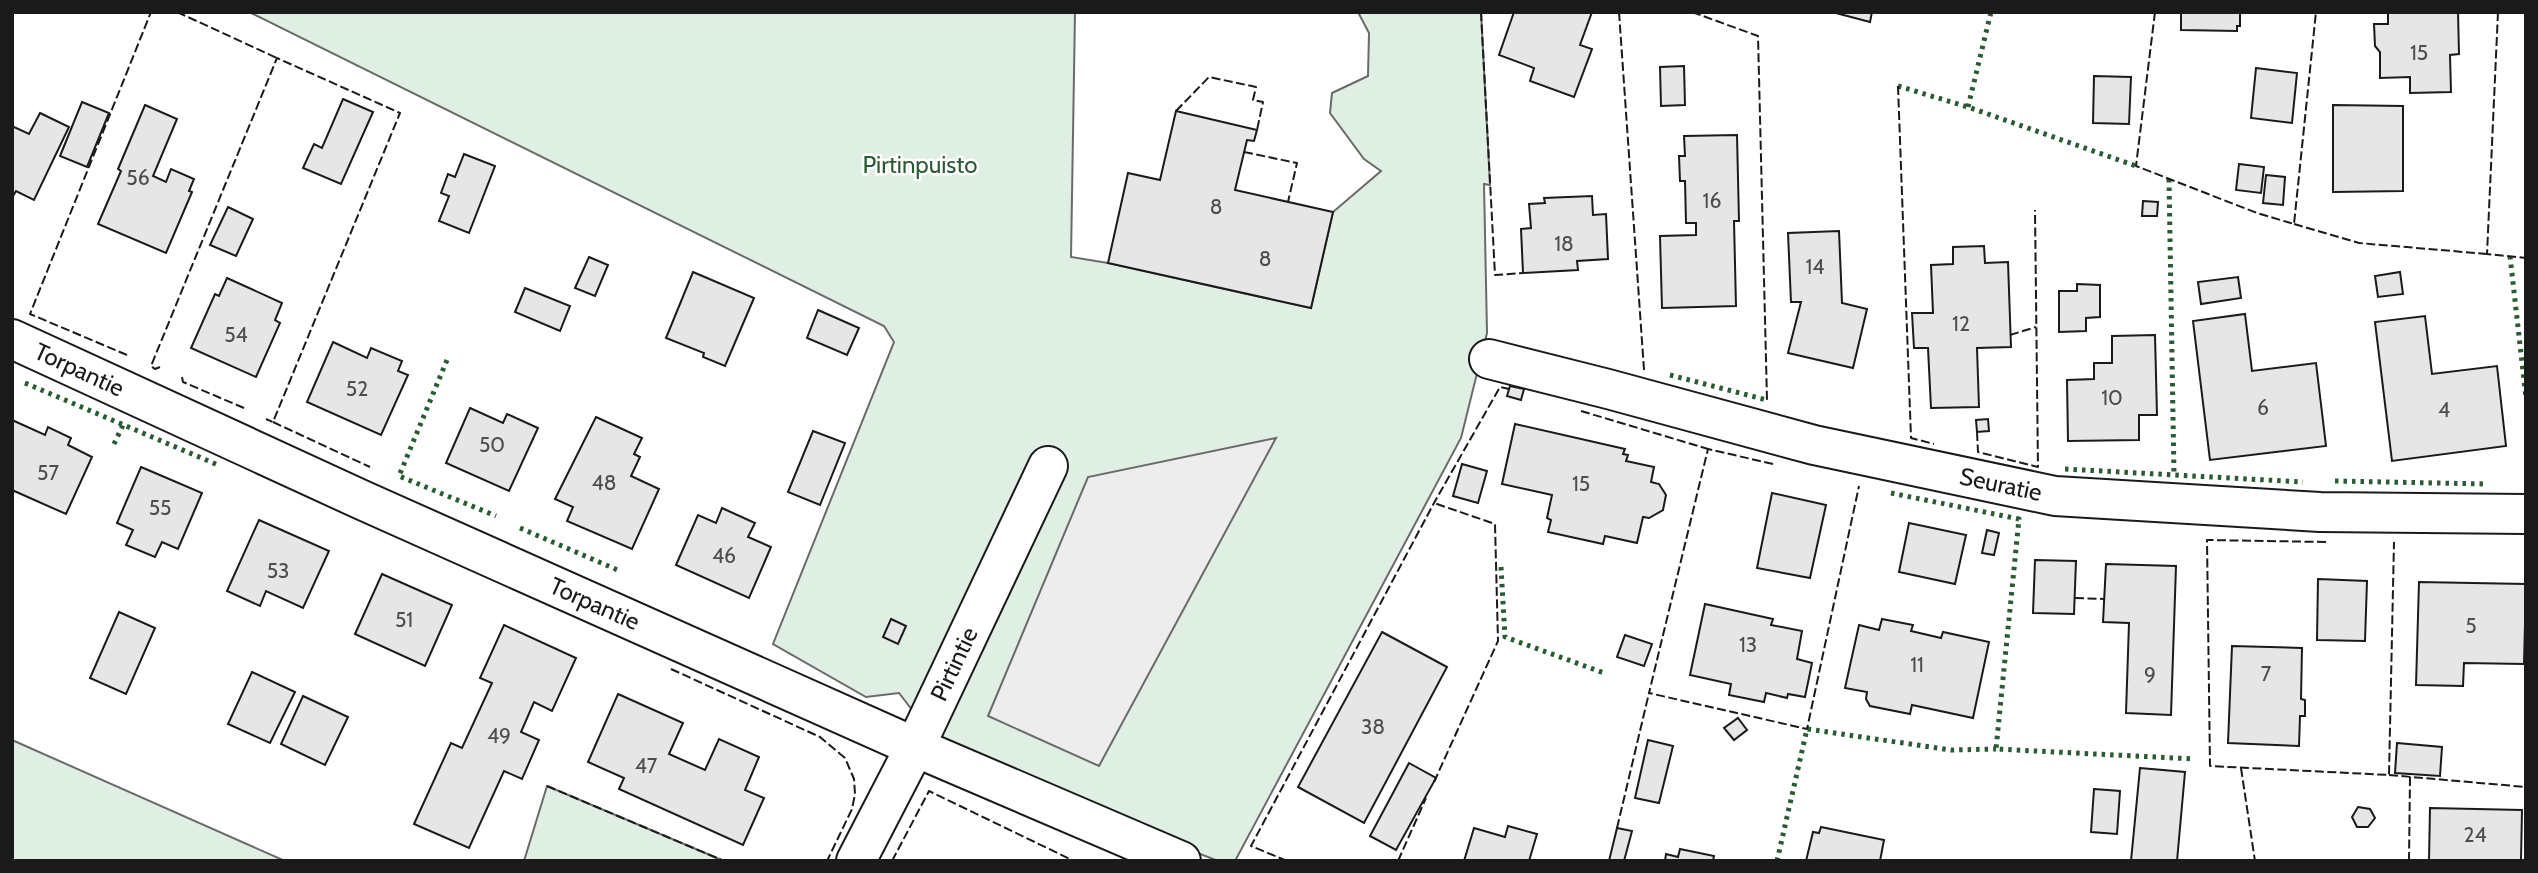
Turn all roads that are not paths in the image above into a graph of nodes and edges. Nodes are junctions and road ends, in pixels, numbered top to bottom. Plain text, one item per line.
1 (12, 339) edge
2 (1489, 359) dead end
3 (1048, 466) dead end
4 (2526, 514) edge
5 (915, 747) junction
6 (856, 861) edge
7 (1181, 861) edge

1 - 5 street, Torpantie
2 - 4 street, Seuratie
3 - 5 street, Pirtintie
5 - 6 street, Pirtintie
5 - 7 street, Torpantie

